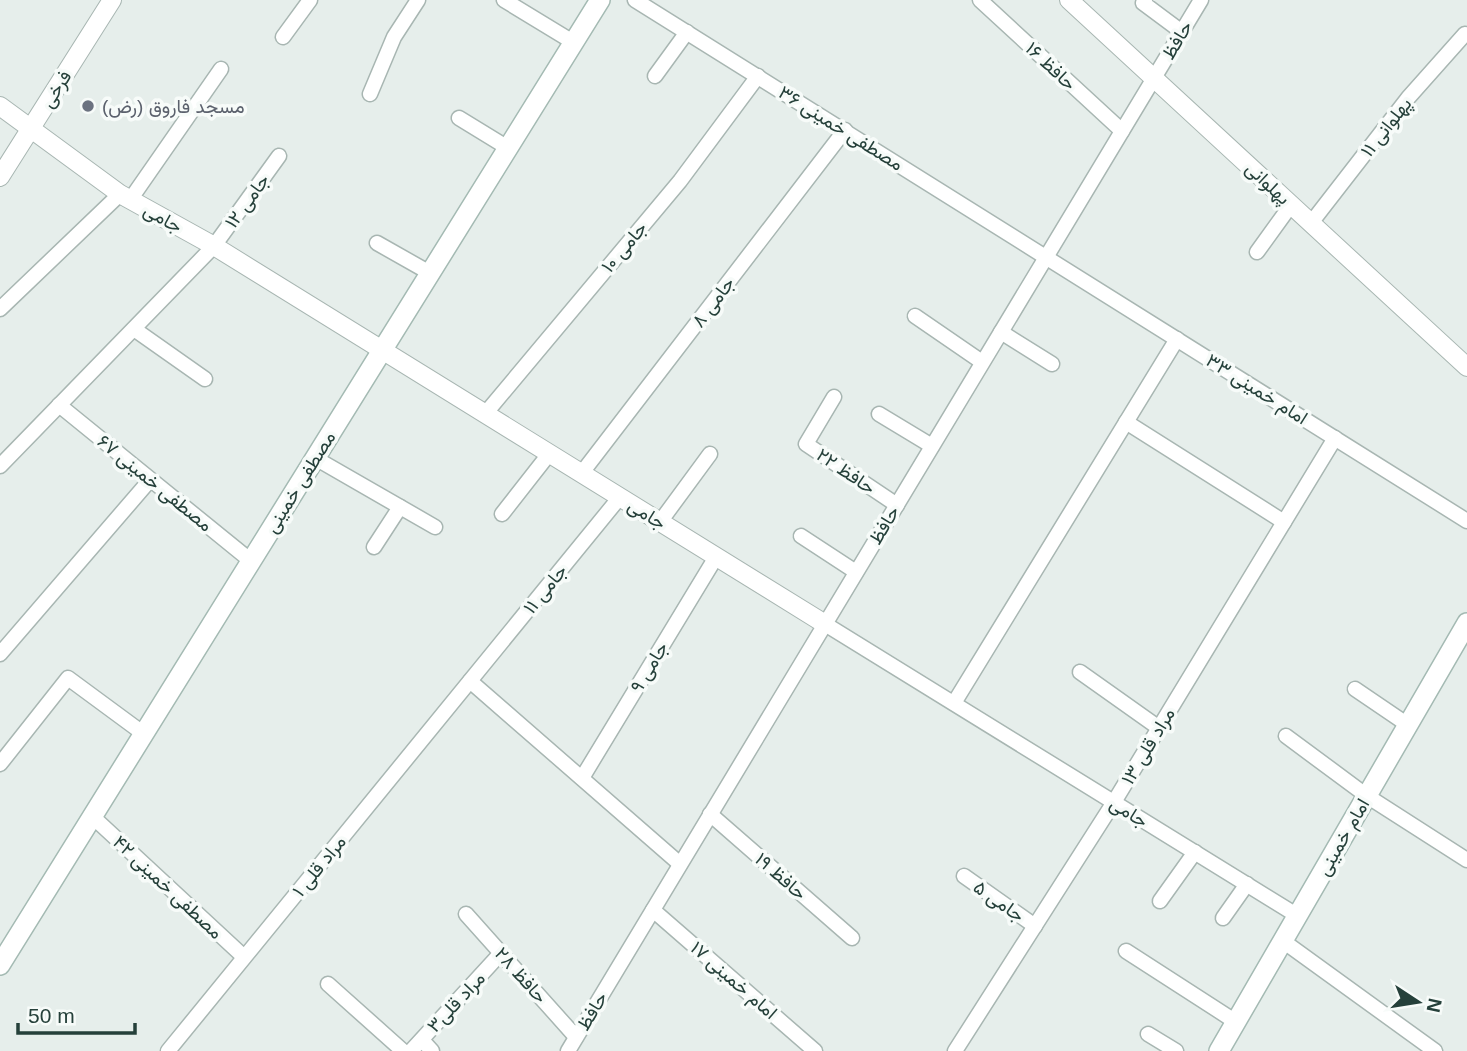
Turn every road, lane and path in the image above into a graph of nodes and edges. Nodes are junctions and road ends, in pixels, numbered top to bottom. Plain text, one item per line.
1 (310, 0) edge
2 (418, 0) edge
3 (504, 0) edge
4 (600, 0) edge
5 (635, 0) edge
6 (981, 0) edge
7 (1069, 0) edge
8 (1145, 0) edge
9 (1201, 0) edge
10 (110, 1) edge
11 (687, 32) junction
12 (1182, 32) junction
13 (1465, 34) edge
14 (283, 37) dead end
15 (573, 42) junction
16 (220, 69) dead end
17 (655, 76) dead end
18 (758, 76) junction
19 (1154, 78) junction
20 (370, 94) dead end
21 (0, 106) edge
22 (459, 118) dead end
23 (30, 130) junction
24 (845, 130) junction
25 (1122, 131) junction
26 (508, 148) junction
27 (279, 156) dead end
28 (0, 177) edge
29 (125, 197) junction
30 (1291, 205) junction
31 (1311, 223) junction
32 (377, 243) dead end
33 (214, 246) junction
34 (1257, 252) dead end
35 (1046, 257) junction
36 (430, 272) junction
37 (0, 309) edge
38 (915, 316) dead end
39 (134, 329) junction
40 (1001, 332) junction
41 (1177, 339) junction
42 (382, 351) junction
43 (982, 362) junction
44 (1052, 364) dead end
45 (1467, 367) edge
46 (205, 379) dead end
47 (834, 397) dead end
48 (59, 405) junction
49 (485, 414) junction
50 (879, 414) dead end
51 (1126, 422) junction
52 (1335, 438) junction
53 (932, 446) junction
54 (549, 454) junction
55 (710, 454) dead end
56 (315, 458) junction
57 (0, 466) edge
58 (581, 474) junction
59 (150, 480) junction
60 (620, 497) junction
61 (897, 505) junction
62 (400, 507) junction
63 (502, 514) dead end
64 (1467, 521) edge
65 (660, 522) junction
66 (1284, 522) junction
67 (435, 527) dead end
68 (801, 536) dead end
69 (374, 547) dead end
70 (716, 557) junction
71 (251, 561) junction
72 (856, 572) junction
73 (825, 624) junction
74 (1467, 624) edge
75 (0, 654) edge
76 (1080, 672) dead end
77 (470, 681) junction
78 (1355, 689) dead end
79 (954, 703) junction
80 (1408, 724) junction
81 (1159, 728) junction
82 (144, 734) junction
83 (1286, 736) dead end
84 (0, 764) edge
85 (582, 778) junction
86 (1367, 796) junction
87 (1114, 802) junction
88 (710, 814) junction
89 (93, 817) junction
90 (1195, 852) junction
91 (1467, 860) edge
92 (680, 864) junction
93 (964, 876) dead end
94 (1247, 884) junction
95 (1160, 901) dead end
96 (653, 909) junction
97 (466, 914) dead end
98 (1298, 916) junction
99 (1223, 918) dead end
100 (1035, 926) junction
101 (852, 938) dead end
102 (1283, 941) junction
103 (1126, 951) dead end
104 (501, 953) junction
105 (244, 957) junction
106 (0, 965) edge
107 (328, 984) dead end
108 (1236, 1022) junction
109 (1148, 1034) dead end
110 (576, 1037) junction
111 (422, 1040) junction
112 (168, 1051) edge
113 (403, 1051) edge
114 (411, 1051) edge
115 (432, 1051) edge
116 (568, 1051) edge
117 (815, 1051) edge
118 (954, 1051) edge
119 (1176, 1051) edge
120 (1219, 1051) edge
121 (1435, 1051) edge

1 - 14 street
2 - 20 street
3 - 15 street
4 - 15 main road, مصطفی خمینی
5 - 11 street, مصطفی خمینی ۳۶
6 - 25 street, حافظ ۱۶
7 - 19 street, پهلوانی
8 - 12 street
9 - 12 street, حافظ
10 - 23 street, فرخی
11 - 17 street
11 - 18 street, مصطفی خمینی ۳۶
12 - 19 street, حافظ
13 - 31 street, پهلوانی ۱۱
15 - 26 main road, مصطفی خمینی
16 - 29 street
18 - 24 street, مصطفی خمینی ۳۶
18 - 49 street, جامی ۱۰
19 - 25 street, حافظ
19 - 30 street, پهلوانی
21 - 23 street, جامی
22 - 26 street
23 - 28 street, فرخی
23 - 29 street, جامی
24 - 35 street, مصطفی خمینی ۳۶
24 - 58 street, جامی ۸
25 - 35 street, حافظ
26 - 36 main road, مصطفی خمینی
27 - 33 street, جامی ۱۲
29 - 33 street, جامی
29 - 37 street
30 - 31 street, پهلوانی
30 - 34 street
31 - 45 street, پهلوانی
32 - 36 street
33 - 39 street, جامی ۱۲
33 - 42 street, جامی
35 - 40 street, حافظ
35 - 41 street, امام خمینی ۳۳
36 - 42 main road, مصطفی خمینی
38 - 43 street
39 - 46 street
39 - 48 street, جامی ۱۲
40 - 43 street, حافظ
40 - 44 street
41 - 51 street
41 - 52 street, امام خمینی ۳۳
42 - 49 street, جامی
42 - 56 main road, مصطفی خمینی
43 - 53 street, حافظ
47 - 61 street, حافظ ۲۲
48 - 57 street, جامی ۱۲
48 - 59 street, مصطفی خمینی ۶۷
49 - 54 street, جامی
50 - 53 street
51 - 66 street
51 - 79 street
52 - 64 street, امام خمینی ۳۳
52 - 66 street, مراد قلی ۱۳
53 - 61 street, حافظ
54 - 58 street, جامی
54 - 63 street
55 - 65 street
56 - 62 street
56 - 71 main road, مصطفی خمینی
58 - 60 street, جامی
59 - 71 street, مصطفی خمینی ۶۷
59 - 75 street
60 - 65 street, جامی
60 - 77 street, جامی ۱۱
61 - 72 street, حافظ
62 - 67 street
62 - 69 street
65 - 70 street, جامی
66 - 81 street, مراد قلی ۱۳
68 - 72 street
70 - 73 street, جامی
70 - 85 street, جامی ۹
71 - 82 main road, مصطفی خمینی
72 - 73 street, حافظ
73 - 79 street, جامی
73 - 88 street, حافظ
74 - 80 main road, امام خمینی
76 - 81 street
77 - 85 street
77 - 105 street, مراد قلی ۱
78 - 80 street
79 - 87 street, جامی
80 - 86 main road, امام خمینی
81 - 87 street, مراد قلی ۱۳
82 - 84 street
82 - 89 main road, مصطفی خمینی
83 - 86 street
85 - 92 street
86 - 91 street
86 - 98 main road, امام خمینی
87 - 90 street, جامی
87 - 100 street, مراد قلی ۱۳
88 - 92 street, حافظ
88 - 101 street, حافظ ۱۹
89 - 105 street, مصطفی خمینی ۴۲
89 - 106 main road, مصطفی خمینی
90 - 94 street, جامی
90 - 95 street
92 - 96 street, حافظ
93 - 100 street, جامی ۵
94 - 98 street, جامی
94 - 99 street
96 - 110 street, حافظ
96 - 117 street, امام خمینی ۱۷
97 - 104 street, حافظ ۲۸
98 - 102 main road, امام خمینی
100 - 118 street, مراد قلی ۱۳
102 - 108 main road, امام خمینی
102 - 121 street
103 - 108 street
104 - 110 street, حافظ ۲۸
104 - 111 street, مراد قلی۳
105 - 112 street, مراد قلی ۱
107 - 113 street
108 - 120 main road, امام خمینی
109 - 119 street
110 - 116 street, حافظ
111 - 114 street, مراد قلی۳
111 - 115 street

